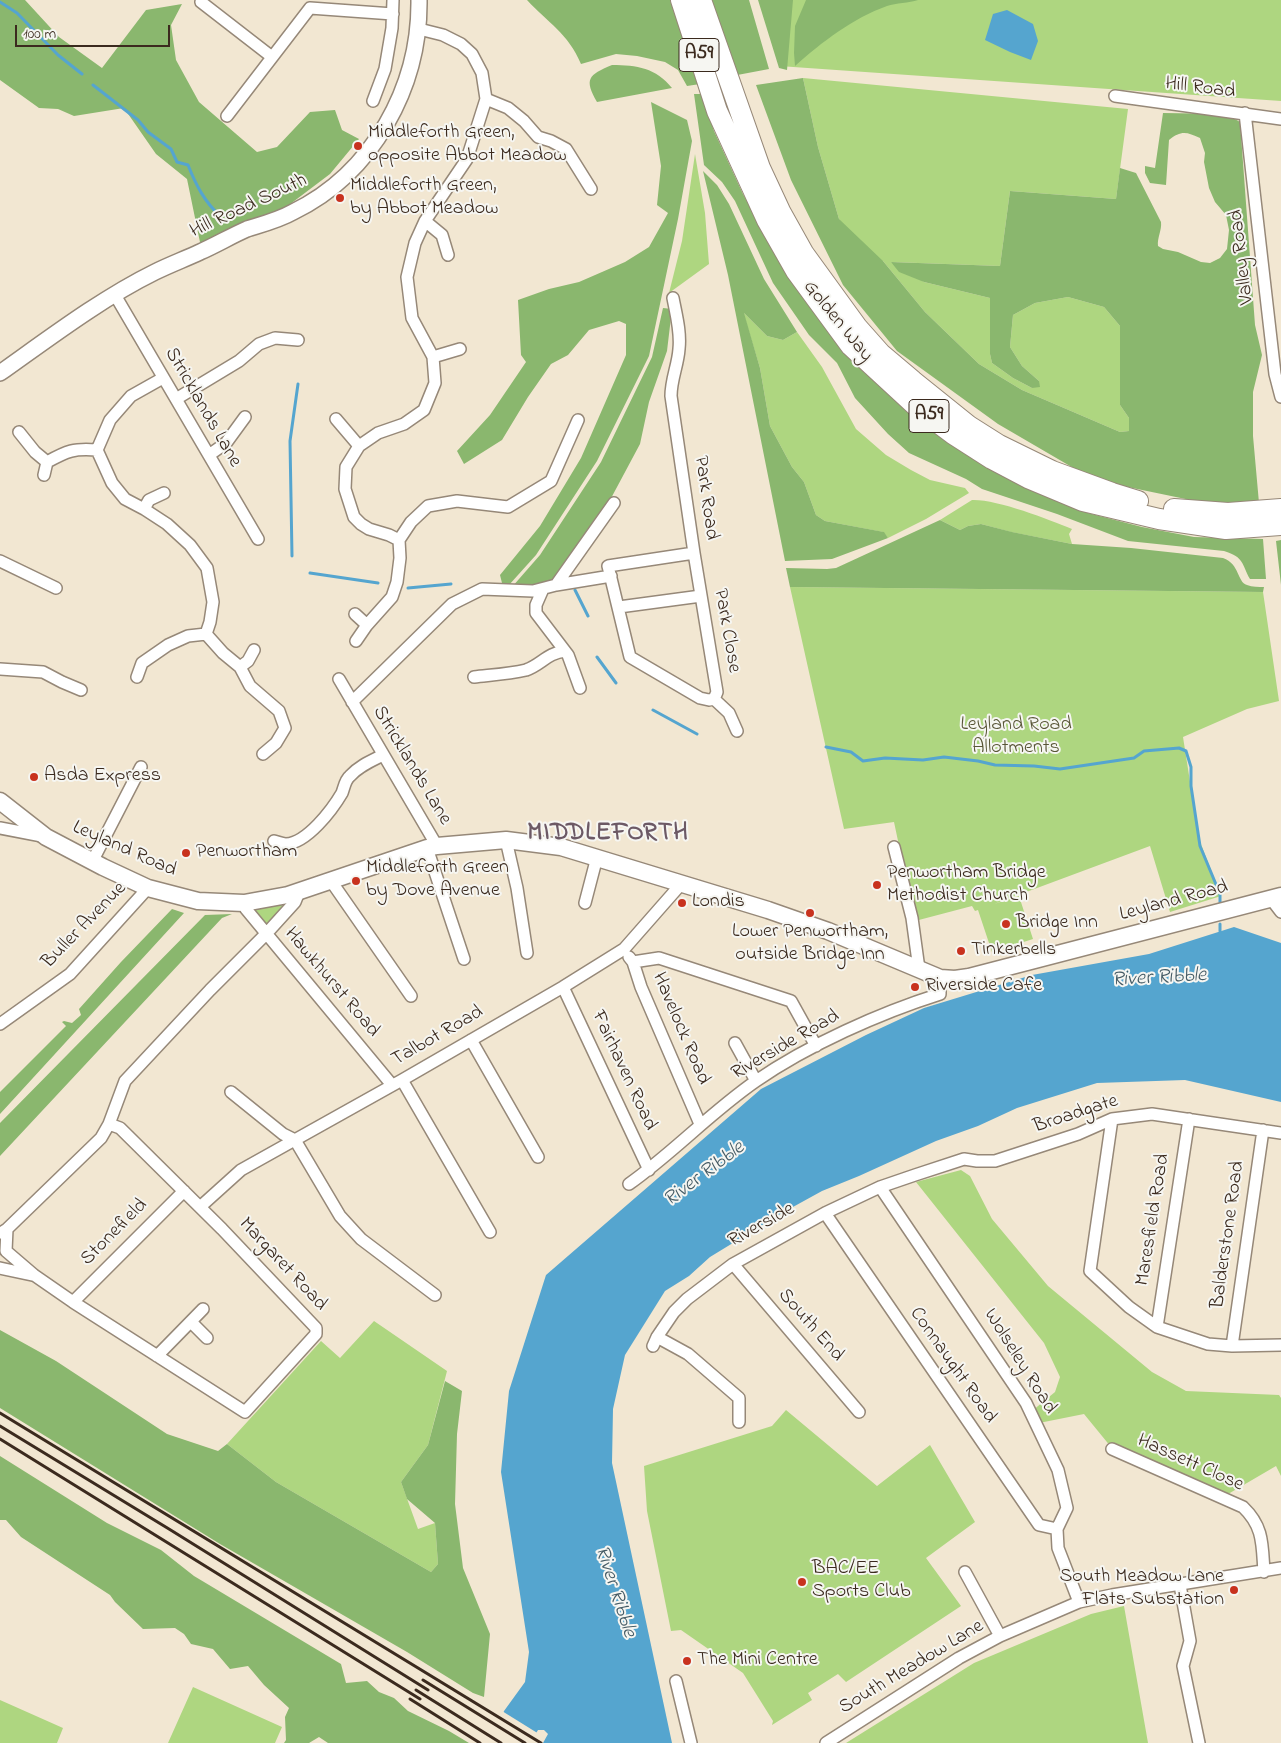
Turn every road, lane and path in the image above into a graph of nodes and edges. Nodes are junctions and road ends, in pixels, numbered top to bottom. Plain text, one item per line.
1 (393, 0) edge
2 (420, 0) edge
3 (681, 0) edge
4 (701, 0) edge
5 (201, 2) dead end
6 (310, 4) edge
7 (394, 14) junction
8 (419, 29) junction
9 (272, 57) junction
10 (1115, 96) dead end
11 (486, 99) junction
12 (373, 101) dead end
13 (1245, 113) junction
14 (227, 116) dead end
15 (1281, 119) edge
16 (591, 189) dead end
17 (425, 221) junction
18 (448, 255) dead end
19 (115, 295) junction
20 (673, 298) dead end
21 (298, 340) dead end
22 (460, 349) dead end
23 (433, 357) junction
24 (0, 373) edge
25 (163, 378) junction
26 (1281, 397) edge
27 (176, 399) junction
28 (244, 417) dead end
29 (336, 419) dead end
30 (578, 420) dead end
31 (19, 432) dead end
32 (359, 446) junction
33 (97, 450) junction
34 (209, 455) junction
35 (47, 462) junction
36 (44, 475) dead end
37 (164, 493) dead end
38 (614, 503) dead end
39 (1281, 508) edge
40 (144, 509) junction
41 (1281, 524) edge
42 (258, 539) dead end
43 (400, 540) junction
44 (694, 553) junction
45 (0, 561) edge
46 (611, 576) junction
47 (556, 585) junction
48 (56, 588) dead end
49 (543, 588) junction
50 (701, 596) junction
51 (619, 607) junction
52 (355, 614) dead end
53 (367, 625) junction
54 (206, 634) junction
55 (356, 641) dead end
56 (254, 650) dead end
57 (565, 652) junction
58 (240, 667) junction
59 (0, 669) edge
60 (137, 677) dead end
61 (474, 677) dead end
62 (339, 679) dead end
63 (580, 688) dead end
64 (81, 690) dead end
65 (714, 699) junction
66 (352, 702) junction
67 (737, 731) dead end
68 (263, 754) dead end
69 (382, 755) junction
70 (141, 767) dead end
71 (0, 801) edge
72 (0, 828) edge
73 (46, 837) junction
74 (506, 840) junction
75 (274, 841) dead end
76 (432, 847) junction
77 (894, 847) dead end
78 (597, 857) junction
79 (92, 862) junction
80 (331, 881) junction
81 (682, 883) junction
82 (148, 888) junction
83 (298, 892) junction
84 (1276, 897) edge
85 (244, 903) junction
86 (585, 903) dead end
87 (1281, 912) edge
88 (266, 934) junction
89 (624, 949) junction
90 (527, 953) dead end
91 (464, 959) dead end
92 (633, 962) junction
93 (918, 969) junction
94 (940, 978) junction
95 (562, 987) junction
96 (411, 996) dead end
97 (0, 1024) edge
98 (470, 1040) junction
99 (735, 1044) dead end
100 (816, 1046) junction
101 (756, 1081) junction
102 (397, 1082) junction
103 (231, 1092) dead end
104 (1188, 1118) junction
105 (1112, 1119) junction
106 (109, 1124) junction
107 (700, 1124) junction
108 (1263, 1130) junction
109 (1281, 1133) edge
110 (295, 1140) junction
111 (538, 1158) dead end
112 (649, 1170) junction
113 (915, 1175) joint
114 (629, 1184) dead end
115 (880, 1188) junction
116 (184, 1191) junction
117 (200, 1207) junction
118 (825, 1213) junction
119 (4, 1232) edge
120 (490, 1232) dead end
121 (733, 1264) junction
122 (0, 1268) edge
123 (34, 1275) junction
124 (435, 1295) dead end
125 (73, 1302) junction
126 (203, 1308) dead end
127 (191, 1322) junction
128 (1157, 1327) junction
129 (207, 1338) dead end
130 (1281, 1345) edge
131 (1232, 1346) junction
132 (157, 1356) junction
133 (859, 1412) dead end
134 (739, 1422) dead end
135 (1112, 1450) dead end
136 (1057, 1529) junction
137 (1281, 1568) edge
138 (965, 1572) dead end
139 (1264, 1572) junction
140 (1180, 1585) junction
141 (1079, 1602) junction
142 (1000, 1636) junction
143 (676, 1681) dead end
144 (690, 1743) edge
145 (826, 1743) edge
146 (1199, 1743) edge

1 - 7 street
2 - 8 street, Hill Road South
3 - 41 highway, Golden Way / A59
4 - 39 highway, Golden Way / A59
5 - 9 street
6 - 7 street
6 - 9 street
7 - 12 street
8 - 11 street
8 - 19 street, Hill Road South
9 - 14 street
10 - 13 street, Hill Road
11 - 16 street
11 - 17 street
13 - 15 street, Hill Road
13 - 26 street, Valley Road
17 - 18 street
17 - 23 street
19 - 24 street, Hill Road South
19 - 25 street, Stricklands Lane
20 - 44 street, Park Road
21 - 27 street
22 - 23 street
23 - 32 street
25 - 27 street, Stricklands Lane
25 - 33 street
27 - 34 street, Stricklands Lane
28 - 34 street
29 - 32 street
30 - 43 street
31 - 35 street
32 - 43 street
33 - 35 street
33 - 40 street
34 - 42 street, Stricklands Lane
35 - 36 street
37 - 40 street
38 - 47 street
40 - 54 street
43 - 53 street
44 - 46 street, Park Road
44 - 50 street, Park Close
45 - 48 street
46 - 47 street
46 - 51 street, Park Close
47 - 49 street
49 - 57 street
49 - 66 street
50 - 51 street
50 - 65 street, Park Close
51 - 65 street, Park Close
52 - 53 street
53 - 55 street
54 - 58 street
54 - 60 street
56 - 58 street
57 - 61 street
57 - 63 street
58 - 68 street
59 - 64 street
62 - 66 street, Stricklands Lane
65 - 67 street
66 - 69 street, Stricklands Lane
69 - 75 street
69 - 76 street, Stricklands Lane
70 - 79 street
71 - 73 main road, Leyland Road
72 - 73 street
73 - 79 main road, Leyland Road
74 - 76 main road, Leyland Road
74 - 78 main road, Leyland Road
74 - 90 street
76 - 80 main road, Leyland Road
76 - 91 street, Stricklands Lane
77 - 93 street
78 - 81 main road, Leyland Road
78 - 86 street
79 - 82 main road, Leyland Road
80 - 83 main road, Leyland Road
80 - 96 street
81 - 89 street, Talbot Road
81 - 93 main road, Leyland Road
82 - 85 main road, Leyland Road
82 - 97 street, Buller Avenue
83 - 85 main road, Leyland Road
83 - 88 street, Margaret Road
84 - 87 street
84 - 94 main road, Leyland Road
85 - 88 street, Hawkhurst Road
88 - 102 street, Hawkhurst Road
88 - 106 street, Margaret Road
89 - 92 street, Havelock Road
89 - 95 street, Talbot Road
92 - 100 street
92 - 107 street, Havelock Road
93 - 94 main road, Leyland Road
94 - 100 street, Riverside Road
95 - 98 street, Talbot Road
95 - 112 street, Fairhaven Road
98 - 102 street, Talbot Road
98 - 111 street
99 - 101 street
100 - 101 street, Riverside Road
101 - 107 street, Riverside Road
102 - 110 street, Talbot Road
102 - 120 street, Hawkhurst Road
103 - 110 street
104 - 105 street, Broadgate
104 - 108 street, Broadgate
104 - 128 street, Maresfield Road
105 - 113 street, Broadgate
105 - 128 street
106 - 116 street, Margaret Road
106 - 119 street, Margaret Road
107 - 112 street, Riverside Road
108 - 109 street, Broadgate
108 - 131 street, Balderstone Road
110 - 117 street, Talbot Road
110 - 124 street
112 - 114 street, Riverside Road
113 - 115 street, Riverside
115 - 118 street, Riverside
115 - 136 street, Wolseley Road
116 - 117 street, Margaret Road
116 - 125 street, Stonefield
117 - 132 street, Margaret Road
118 - 121 street, Riverside
118 - 136 street, Connaught Road
119 - 123 street, Margaret Road
121 - 133 street, South End
121 - 134 street, Riverside
122 - 123 street, Margaret Road
123 - 125 street, Margaret Road
125 - 132 street, Margaret Road
126 - 127 street
127 - 129 street
127 - 132 street
128 - 131 street
130 - 131 street
135 - 139 street, Hassett Close
136 - 141 street
137 - 139 street, South Meadow Lane
138 - 142 street
139 - 140 street, South Meadow Lane
140 - 141 street, South Meadow Lane
140 - 146 street
141 - 142 street, South Meadow Lane
142 - 145 street, South Meadow Lane
143 - 144 street

